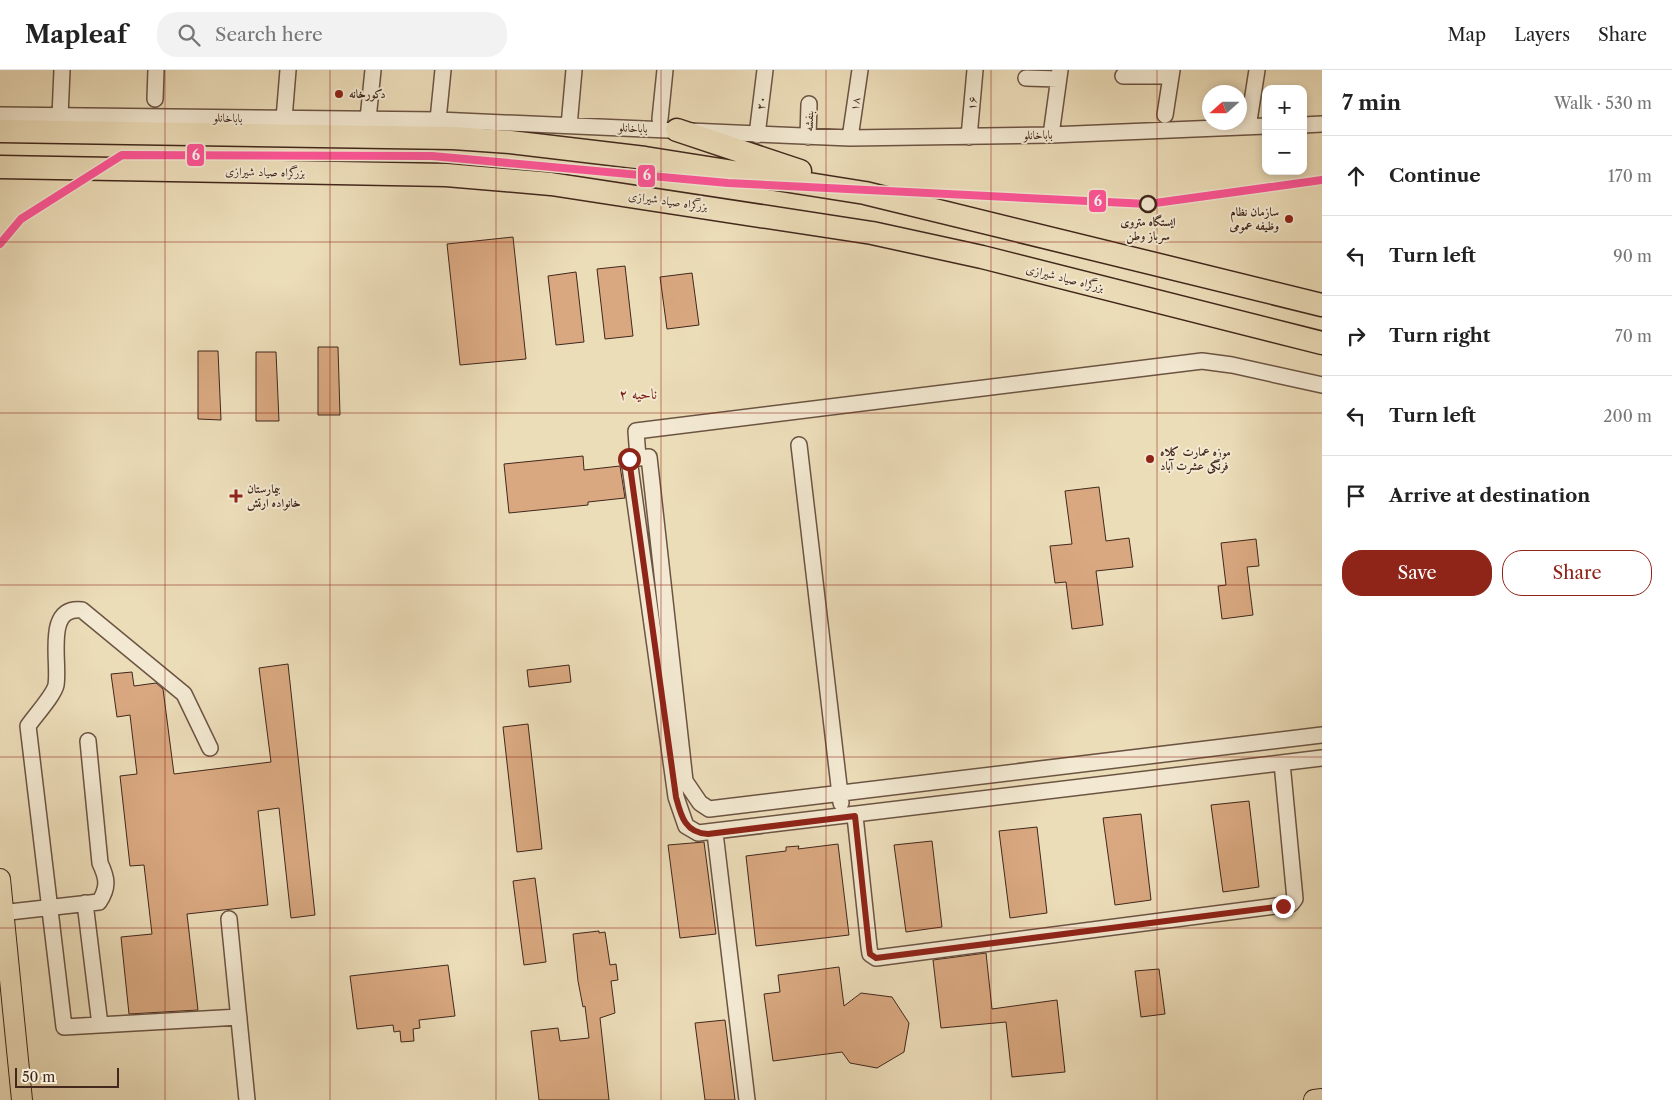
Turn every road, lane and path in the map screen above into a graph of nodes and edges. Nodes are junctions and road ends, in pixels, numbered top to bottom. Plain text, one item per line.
1 (62, 70) edge
2 (156, 70) edge
3 (288, 70) edge
4 (373, 70) edge
5 (443, 70) edge
6 (574, 70) edge
7 (665, 70) edge
8 (764, 70) edge
9 (860, 70) edge
10 (976, 70) edge
11 (1257, 70) edge
12 (1171, 73) edge
13 (1059, 74) edge
14 (1123, 76) dead end
15 (1026, 78) dead end
16 (156, 99) dead end
17 (809, 104) dead end
18 (1165, 114) dead end
19 (0, 115) edge
20 (60, 116) junction
21 (284, 119) junction
22 (368, 119) junction
23 (438, 120) junction
24 (668, 124) junction
25 (1322, 124) edge
26 (1307, 125) edge
27 (569, 126) junction
28 (1262, 126) edge
29 (1248, 127) junction
30 (0, 131) edge
31 (757, 135) junction
32 (1051, 135) junction
33 (808, 137) junction
34 (969, 137) junction
35 (850, 138) junction
36 (0, 168) edge
37 (865, 193) junction
38 (1322, 305) edge
39 (1322, 343) edge
40 (1322, 385) edge
41 (798, 446) dead end
42 (638, 458) junction
43 (1322, 735) edge
44 (88, 741) dead end
45 (210, 748) dead end
46 (1148, 756) junction
47 (1322, 758) edge
48 (1282, 763) junction
49 (1150, 779) junction
50 (840, 794) junction
51 (849, 816) junction
52 (715, 833) junction
53 (0, 879) edge
54 (85, 903) junction
55 (48, 907) junction
56 (2, 913) edge
57 (229, 919) dead end
58 (239, 1016) junction
59 (100, 1024) junction
60 (1322, 1099) edge
61 (22, 1100) edge
62 (247, 1100) edge
63 (747, 1100) edge
64 (1314, 1100) edge

1 - 20 street
2 - 16 street
3 - 21 street
4 - 22 street
5 - 23 street
6 - 27 street
7 - 24 street
8 - 31 street, ۲۰
9 - 35 street, ۱۸
10 - 34 street, ۱۶
11 - 29 street
12 - 14 street
12 - 18 street
13 - 15 street
13 - 32 street
17 - 33 street, بنفشه
19 - 20 street, باباخانلو
20 - 21 street, باباخانلو
21 - 22 street, باباخانلو
22 - 23 street, باباخانلو
23 - 27 street, باباخانلو
24 - 27 street, باباخانلو
24 - 31 street, باباخانلو
24 - 37 highway
25 - 26 street
28 - 29 street, باباخانلو
29 - 32 street, باباخانلو
30 - 37 highway
31 - 33 street, باباخانلو
32 - 34 street, باباخانلو
33 - 35 street, باباخانلو
34 - 35 street, باباخانلو
36 - 39 highway, بزرگراه صیاد شیرازی
37 - 38 highway
40 - 42 street
41 - 50 street
42 - 50 street
42 - 52 street
43 - 46 street
44 - 54 street
45 - 55 street
46 - 49 street
46 - 50 street
47 - 48 street
48 - 49 street
48 - 51 street
49 - 51 street
50 - 51 street
51 - 52 street
52 - 63 street
53 - 56 main road
54 - 55 street
54 - 59 street
55 - 56 street
55 - 59 street
56 - 61 main road
57 - 58 street
58 - 59 street
58 - 62 street
60 - 64 main road

